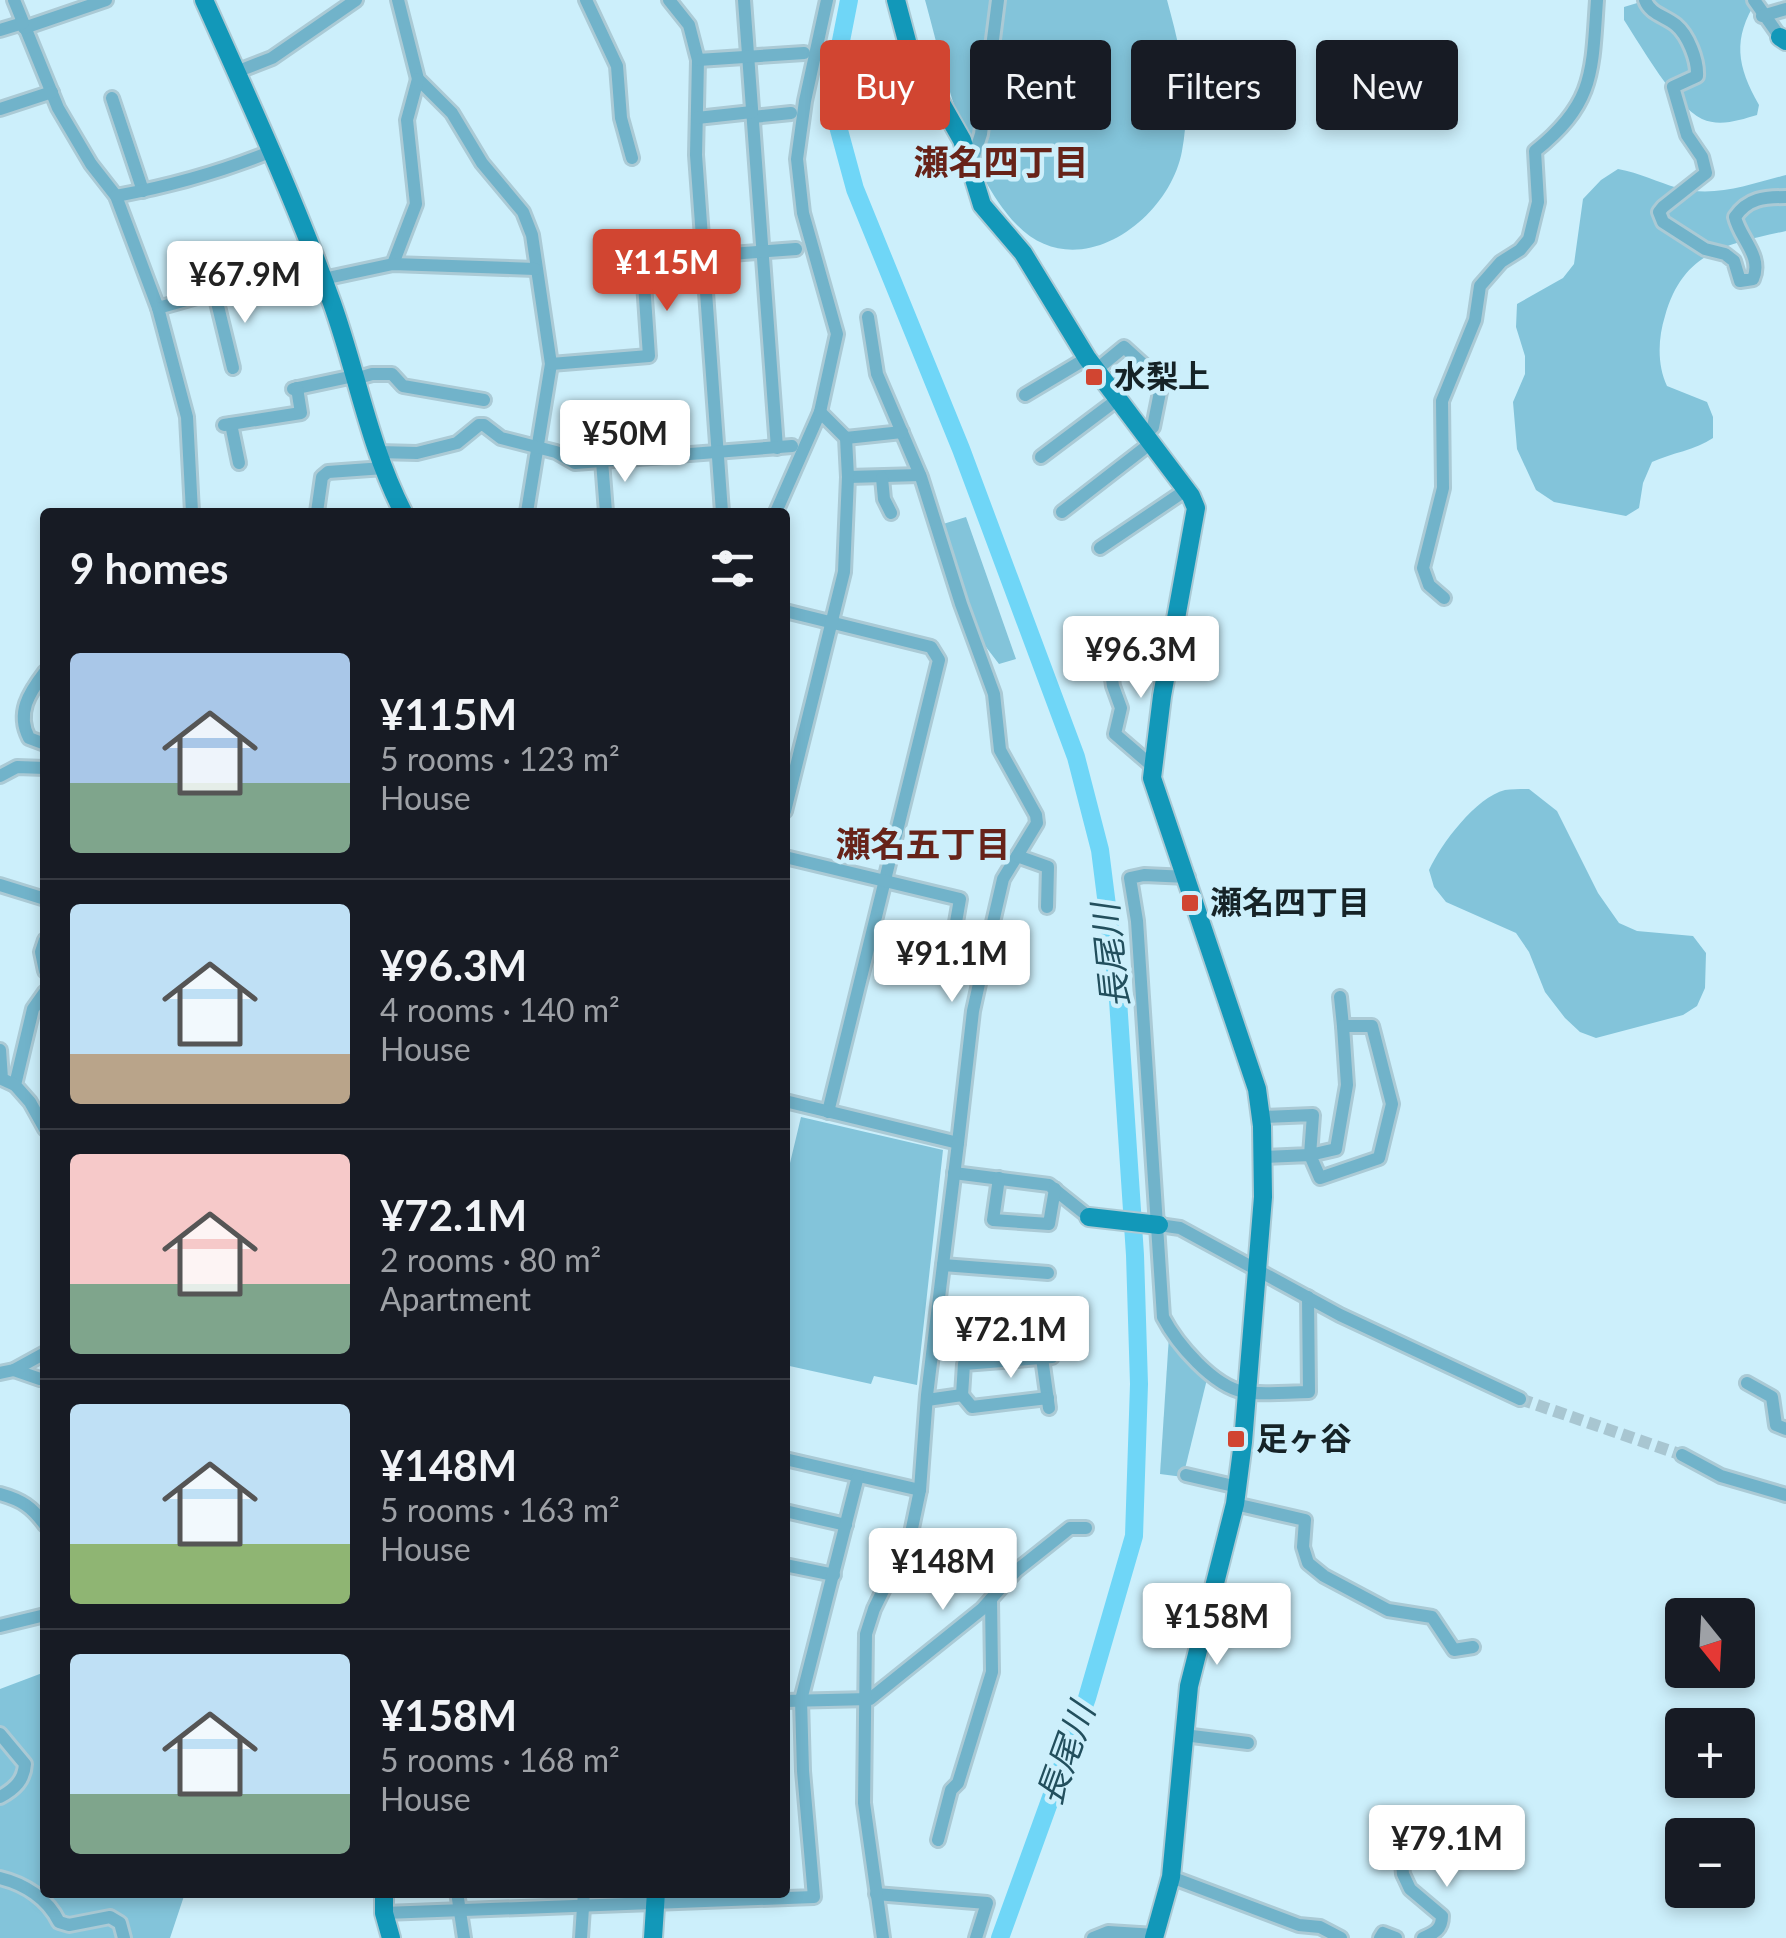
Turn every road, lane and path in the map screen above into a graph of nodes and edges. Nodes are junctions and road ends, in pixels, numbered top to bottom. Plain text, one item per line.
1 (14, 0) edge
2 (106, 0) edge
3 (204, 0) edge
4 (356, 0) edge
5 (398, 0) edge
6 (586, 0) edge
7 (669, 0) edge
8 (744, 0) edge
9 (827, 0) edge
10 (896, 0) edge
11 (998, 0) edge
12 (1597, 0) edge
13 (1645, 0) edge
14 (1754, 0) edge
15 (91, 2) edge
16 (1786, 9) edge
17 (1762, 16) junction
18 (24, 25) junction
19 (0, 30) edge
20 (1783, 39) edge
21 (804, 52) dead end
22 (748, 55) junction
23 (698, 60) junction
24 (236, 72) junction
25 (418, 79) junction
26 (52, 92) junction
27 (112, 98) dead end
28 (0, 108) edge
29 (791, 113) dead end
30 (752, 114) junction
31 (697, 118) junction
32 (272, 151) junction
33 (632, 158) dead end
34 (970, 166) junction
35 (143, 191) junction
36 (116, 196) junction
37 (1786, 197) edge
38 (796, 248) dead end
39 (762, 251) junction
40 (704, 256) junction
41 (393, 264) junction
42 (535, 269) junction
43 (320, 271) junction
44 (214, 294) junction
45 (158, 308) junction
46 (868, 317) dead end
47 (551, 364) junction
48 (1091, 364) junction
49 (233, 368) dead end
50 (355, 377) junction
51 (1025, 395) dead end
52 (1118, 399) junction
53 (484, 400) dead end
54 (820, 412) junction
55 (902, 432) junction
56 (846, 438) junction
57 (1148, 439) junction
58 (792, 446) dead end
59 (539, 448) junction
60 (777, 448) junction
61 (718, 453) junction
62 (1041, 457) dead end
63 (381, 460) junction
64 (602, 461) junction
65 (240, 463) dead end
66 (920, 474) junction
67 (848, 478) junction
68 (882, 478) junction
69 (1186, 490) junction
70 (192, 508) edge
71 (318, 508) edge
72 (401, 508) edge
73 (528, 508) edge
74 (606, 508) edge
75 (722, 508) edge
76 (778, 508) edge
77 (1062, 512) dead end
78 (891, 513) dead end
79 (1100, 548) dead end
80 (1444, 598) dead end
81 (790, 612) edge
82 (831, 623) junction
83 (1107, 644) dead end
84 (40, 680) edge
85 (40, 742) edge
86 (1151, 766) junction
87 (40, 768) edge
88 (0, 776) edge
89 (790, 791) edge
90 (1017, 856) junction
91 (790, 858) edge
92 (1188, 877) junction
93 (886, 881) junction
94 (0, 885) edge
95 (40, 897) edge
96 (1047, 907) dead end
97 (982, 970) junction
98 (1340, 997) dead end
99 (40, 999) edge
100 (1343, 1026) junction
101 (0, 1050) edge
102 (14, 1085) junction
103 (790, 1102) edge
104 (828, 1112) junction
105 (1261, 1118) junction
106 (40, 1120) edge
107 (958, 1144) junction
108 (1310, 1155) junction
109 (1263, 1157) junction
110 (954, 1173) junction
111 (999, 1178) junction
112 (1055, 1189) junction
113 (1089, 1217) joint
114 (1159, 1225) junction
115 (943, 1265) junction
116 (1257, 1268) junction
117 (1048, 1273) dead end
118 (1308, 1297) junction
119 (40, 1356) edge
120 (7, 1371) edge
121 (40, 1378) edge
122 (1747, 1383) dead end
123 (1247, 1393) junction
124 (962, 1395) junction
125 (1520, 1399) tunnel mouth
126 (927, 1400) junction
127 (1786, 1429) edge
128 (1682, 1454) tunnel mouth
129 (790, 1461) edge
130 (1186, 1475) dead end
131 (858, 1476) junction
132 (920, 1490) junction
133 (0, 1494) edge
134 (1786, 1495) edge
135 (1236, 1496) junction
136 (790, 1511) edge
137 (40, 1518) edge
138 (846, 1525) junction
139 (1086, 1528) dead end
140 (790, 1566) edge
141 (834, 1575) junction
142 (991, 1599) junction
143 (40, 1616) edge
144 (0, 1626) edge
145 (1473, 1647) dead end
146 (790, 1700) edge
147 (800, 1700) junction
148 (864, 1700) junction
149 (0, 1734) edge
150 (1184, 1734) junction
151 (1248, 1743) dead end
152 (790, 1772) edge
153 (803, 1772) junction
154 (0, 1797) edge
155 (1390, 1833) dead end
156 (938, 1840) dead end
157 (1171, 1877) junction
158 (0, 1878) edge
159 (876, 1894) junction
160 (790, 1897) edge
161 (40, 1898) edge
162 (40, 1898) edge
163 (384, 1898) edge
164 (459, 1898) edge
165 (656, 1898) edge
166 (584, 1900) edge
167 (460, 1911) junction
168 (384, 1913) junction
169 (1154, 1936) edge
170 (124, 1938) edge
171 (391, 1938) edge
172 (464, 1938) edge
173 (580, 1938) edge
174 (653, 1938) edge
175 (882, 1938) edge
176 (976, 1938) edge
177 (1092, 1938) edge
178 (1341, 1938) edge
179 (1380, 1938) edge
180 (1396, 1938) edge
181 (1423, 1938) edge

1 - 18 street
2 - 15 street
3 - 24 street
4 - 24 street
5 - 25 street
6 - 33 street
7 - 23 street
8 - 22 street
9 - 54 street
10 - 34 street
11 - 34 street
12 - 80 street
13 - 37 street
14 - 17 street
15 - 18 street
16 - 17 street
17 - 20 street
18 - 19 street
18 - 26 street
21 - 22 street
22 - 23 street
22 - 30 street
23 - 31 street
24 - 32 street
25 - 41 street
25 - 42 street
26 - 28 street
26 - 36 street
27 - 35 street
29 - 30 street
30 - 31 street
30 - 39 street
31 - 40 street
32 - 35 street
32 - 43 street
34 - 48 street
35 - 36 street
36 - 45 street
38 - 39 street
39 - 40 street
39 - 60 street
40 - 47 street
40 - 61 street
41 - 42 street
41 - 43 street
42 - 47 street
43 - 44 street
43 - 50 street
44 - 45 street
44 - 49 street
45 - 70 street
46 - 55 street
47 - 59 street
48 - 51 street
48 - 52 street
48 - 57 street
50 - 53 street
50 - 63 street
50 - 65 street
52 - 57 street
52 - 62 street
54 - 56 street
54 - 76 street
55 - 56 street
55 - 66 street
56 - 67 street
57 - 69 street
57 - 77 street
58 - 60 street
59 - 63 street
59 - 64 street
59 - 73 street
60 - 61 street
61 - 64 street
61 - 75 street
63 - 71 street
63 - 72 street
64 - 74 street
66 - 68 street
66 - 90 street
67 - 68 street
67 - 82 street
68 - 78 street
69 - 79 street
69 - 86 street
81 - 82 street
82 - 89 street
82 - 93 street
83 - 86 street
84 - 85 street
86 - 92 street
87 - 88 street
90 - 96 street
90 - 97 street
91 - 93 street
92 - 105 street
92 - 114 street
93 - 97 street
93 - 104 street
94 - 95 street
97 - 107 street
98 - 100 street
99 - 102 street
100 - 108 street
100 - 108 street
101 - 102 street
102 - 106 street
103 - 104 street
104 - 107 street
105 - 108 street
105 - 109 street
107 - 110 street
108 - 109 street
109 - 116 street
110 - 111 street
110 - 115 street
111 - 112 street
111 - 112 street
112 - 113 street
113 - 114 street
114 - 116 street
114 - 123 street
115 - 117 street
115 - 126 street
116 - 118 street
116 - 123 street
118 - 123 street
118 - 125 street
119 - 120 street
120 - 121 street
122 - 127 street
123 - 135 street
124 - 124 street
124 - 126 street
126 - 132 street
128 - 134 street
129 - 131 street
130 - 135 street
131 - 132 street
131 - 138 street
132 - 148 street
133 - 137 street
135 - 145 street
135 - 150 street
136 - 138 street
138 - 141 street
139 - 142 street
140 - 141 street
141 - 147 street
142 - 148 street
142 - 156 street
143 - 144 street
146 - 147 street
147 - 148 street
147 - 153 street
148 - 159 street
149 - 154 street
150 - 151 street
150 - 157 street
152 - 153 street
153 - 160 street
155 - 181 street
157 - 169 street
157 - 178 street
158 - 162 street
159 - 175 street
159 - 176 street
161 - 170 street
163 - 168 street
164 - 167 street
165 - 166 street
165 - 174 street
166 - 167 street
166 - 173 street
167 - 168 street
167 - 172 street
168 - 171 street
169 - 177 street
179 - 180 street

